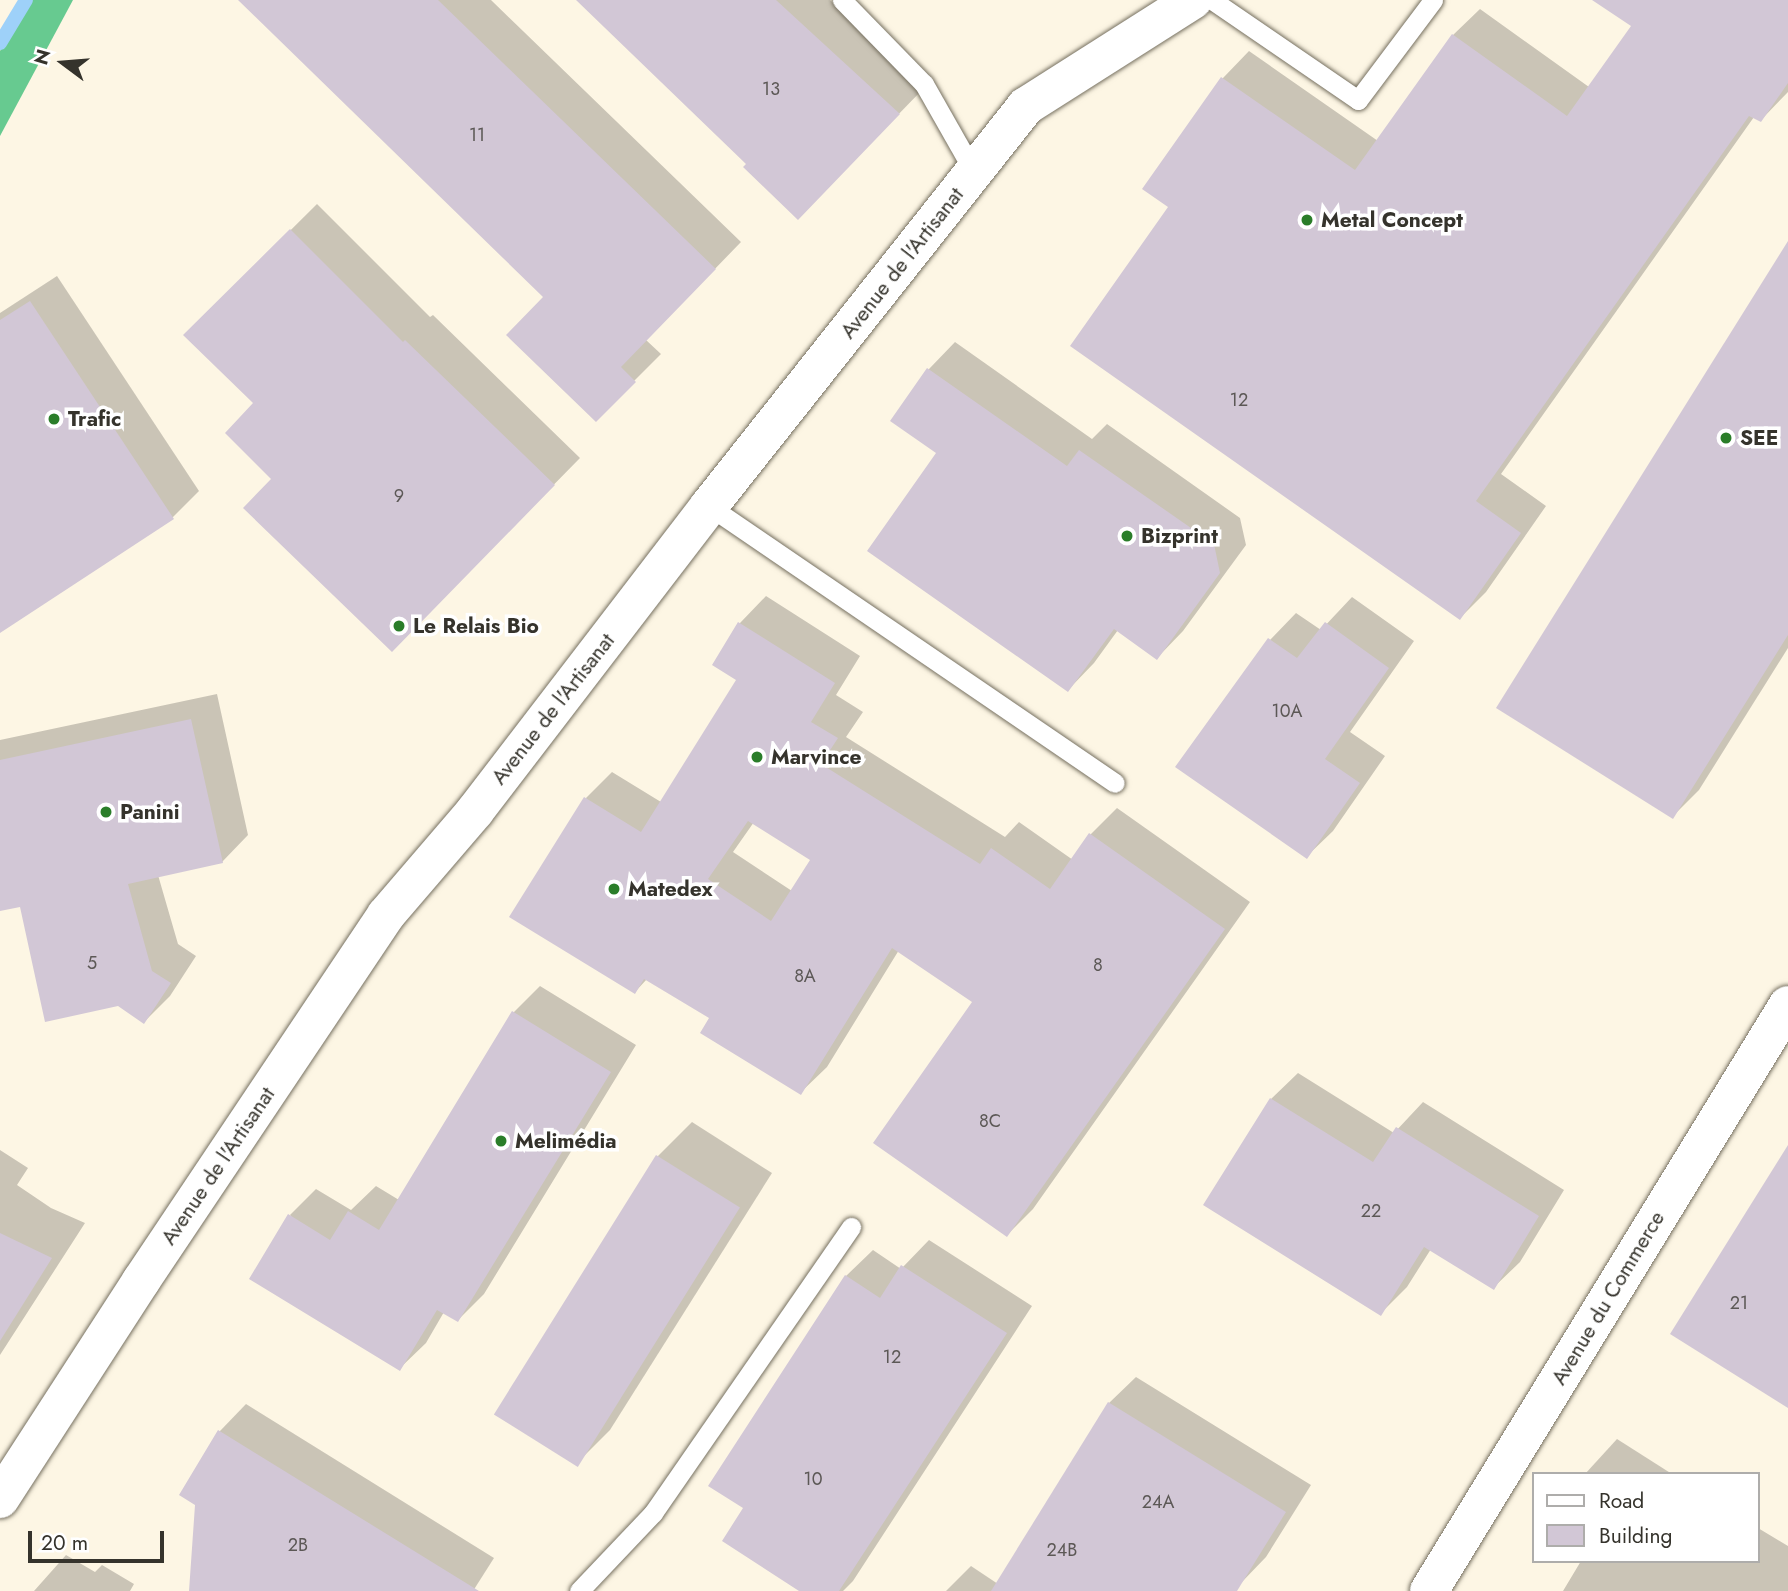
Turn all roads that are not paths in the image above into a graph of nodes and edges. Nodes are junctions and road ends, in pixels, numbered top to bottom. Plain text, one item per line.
1 (842, 0) edge
2 (1193, 0) edge
3 (1212, 0) edge
4 (1433, 0) edge
5 (974, 172) junction
6 (709, 506) junction
7 (1115, 783) dead end
8 (1788, 1005) edge
9 (851, 1227) dead end
10 (0, 1499) edge
11 (579, 1591) edge
12 (1429, 1591) edge

1 - 5 lane
2 - 5 street, Avenue de l'Artisanat
3 - 4 lane
5 - 6 street, Avenue de l'Artisanat
6 - 7 lane
6 - 10 street, Avenue de l'Artisanat
8 - 12 street, Avenue du Commerce
9 - 11 lane

